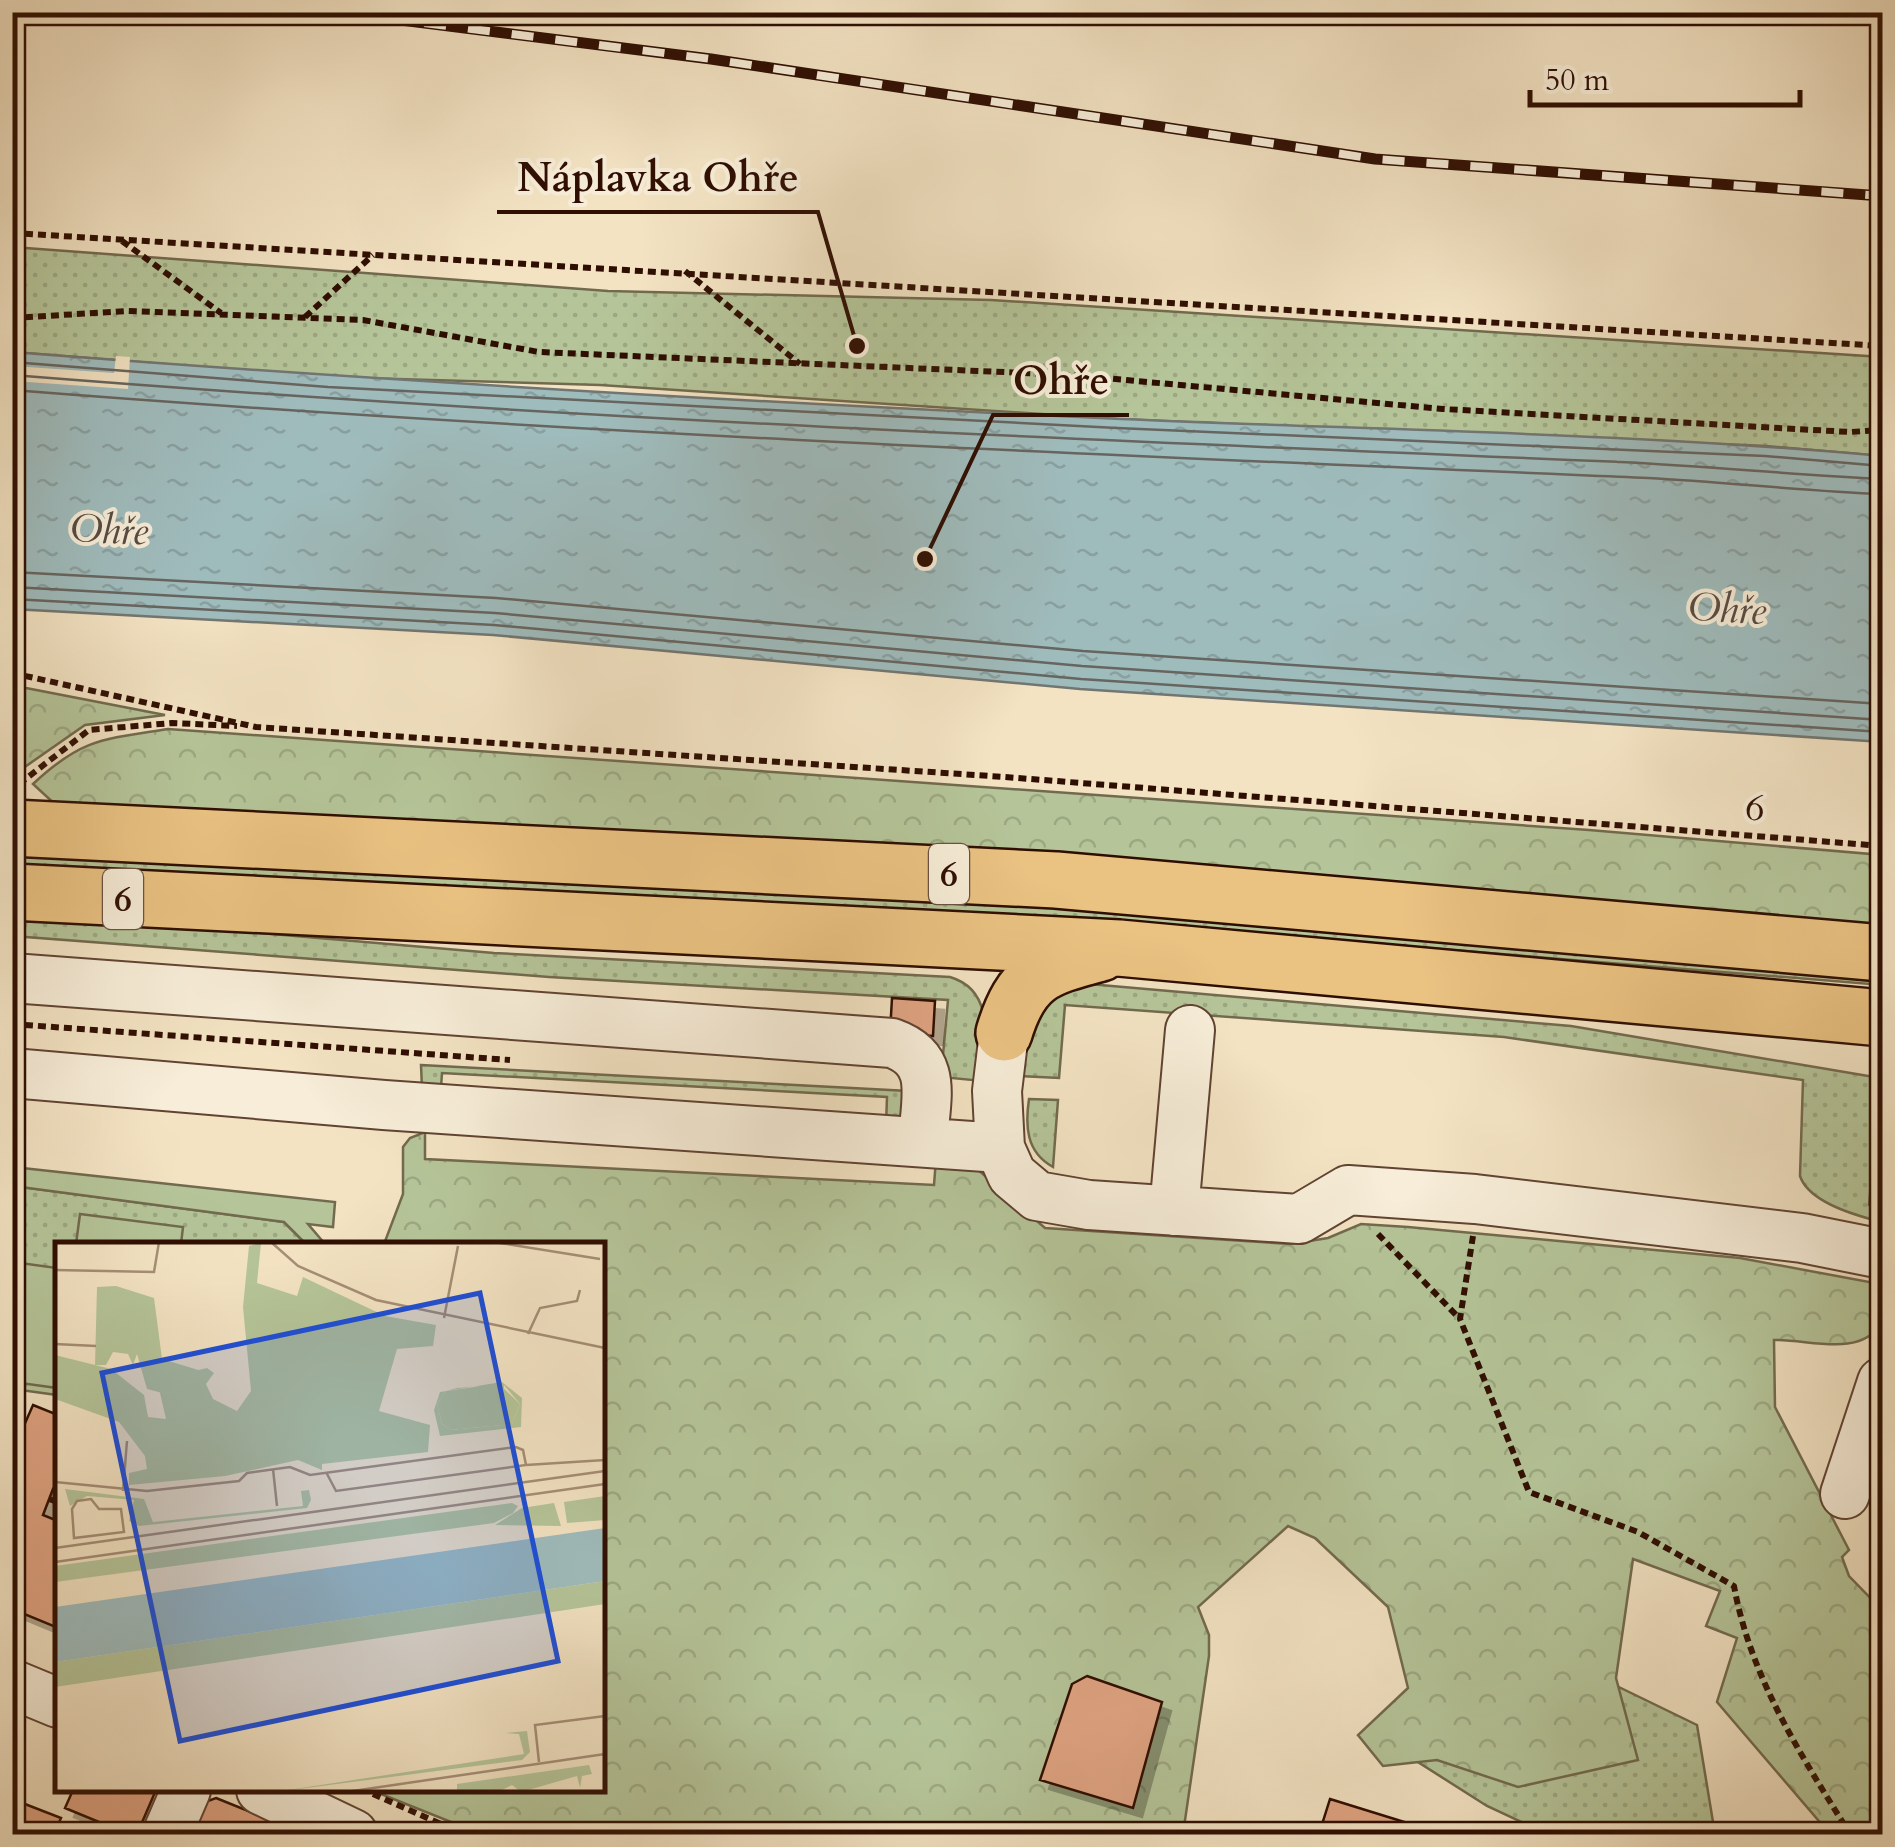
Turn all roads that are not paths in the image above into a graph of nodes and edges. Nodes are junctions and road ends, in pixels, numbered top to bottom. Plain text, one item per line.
1 (12, 828) edge
2 (12, 892) edge
3 (904, 934) junction
4 (1120, 948) junction
5 (1882, 953) edge
6 (12, 978) edge
7 (1537, 987) junction
8 (1882, 1018) edge
9 (1190, 1030) dead end
10 (1004, 1033) junction
11 (1882, 1052) edge
12 (12, 1073) edge
13 (923, 1142) junction
14 (1000, 1148) junction
15 (1174, 1211) junction
16 (1882, 1254) edge
17 (1882, 1382) edge
18 (1844, 1494) dead end
19 (12, 1684) edge
20 (55, 1701) edge
21 (185, 1792) edge
22 (264, 1792) edge
23 (167, 1834) edge
24 (353, 1834) edge

1 - 5 highway, 6
2 - 3 highway, 6
3 - 4 highway, 6
3 - 10 highway
4 - 7 highway, 6
4 - 10 highway
6 - 13 street
7 - 8 highway, 6
7 - 11 highway
9 - 15 street
10 - 14 street
12 - 13 street
13 - 14 street
14 - 15 street
15 - 16 street
17 - 18 street
19 - 20 street
21 - 23 street
22 - 24 street

